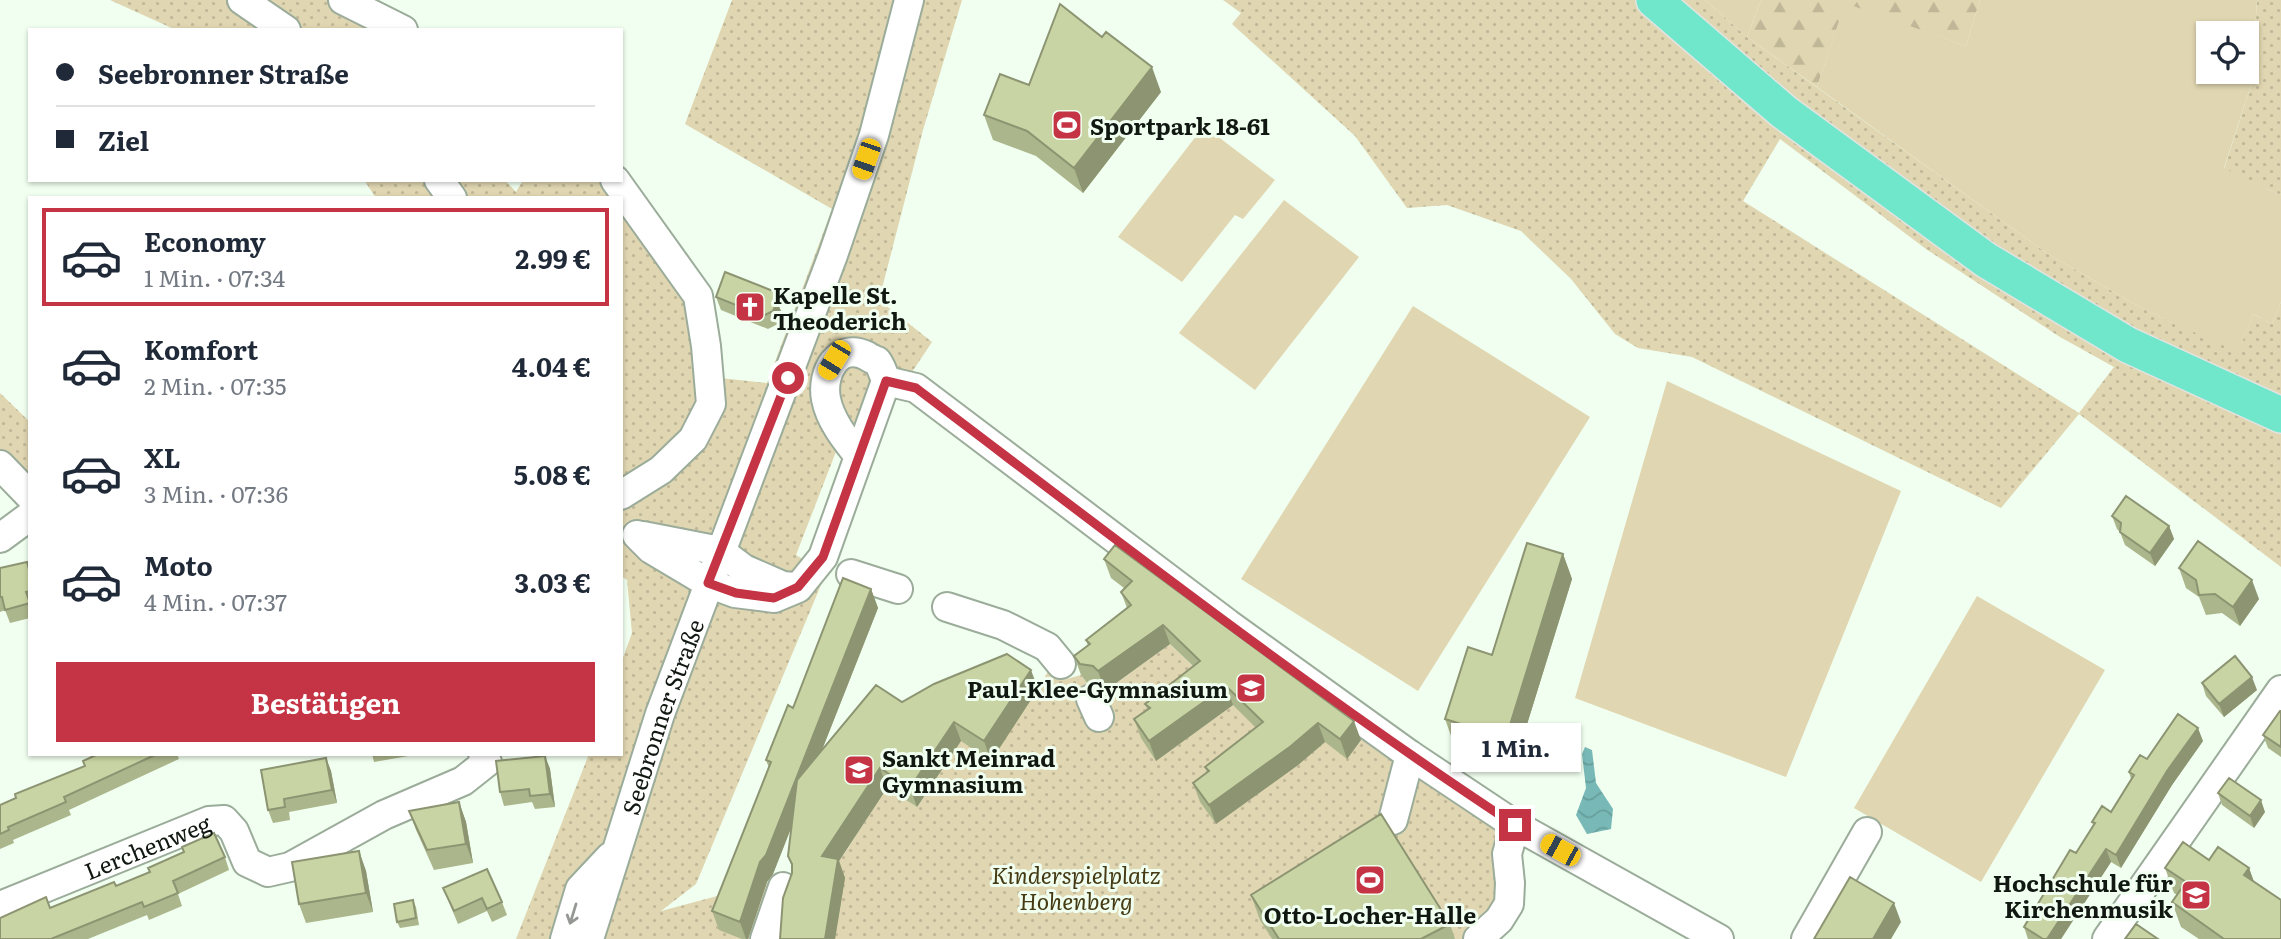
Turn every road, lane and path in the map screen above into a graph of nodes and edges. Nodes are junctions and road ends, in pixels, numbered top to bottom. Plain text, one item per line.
1 (242, 0) edge
2 (343, 0) edge
3 (909, 0) edge
4 (1654, 0) edge
5 (283, 28) edge
6 (399, 28) edge
7 (617, 182) edge
8 (886, 381) junction
9 (2281, 415) edge
10 (858, 455) junction
11 (0, 465) edge
12 (28, 494) edge
13 (623, 494) edge
14 (28, 517) edge
15 (629, 531) edge
16 (0, 538) edge
17 (720, 551) junction
18 (851, 574) dead end
19 (708, 583) junction
20 (798, 587) junction
21 (898, 589) dead end
22 (947, 607) dead end
23 (1061, 664) dead end
24 (2281, 690) edge
25 (1410, 755) junction
26 (484, 756) edge
27 (1393, 820) dead end
28 (1515, 825) junction
29 (1867, 832) dead end
30 (614, 852) junction
31 (783, 887) dead end
32 (0, 906) edge
33 (565, 939) edge
34 (589, 939) edge
35 (765, 939) edge
36 (1478, 939) edge
37 (1719, 939) edge
38 (1806, 939) edge
39 (2107, 939) edge

1 - 5 street
2 - 6 street
3 - 17 street, Seebronner Straße
4 - 9 main road
7 - 13 street
8 - 10 street
8 - 10 street
8 - 25 street
10 - 20 street
11 - 12 street
14 - 16 street
15 - 17 street
15 - 19 street
17 - 19 street, Seebronner Straße
17 - 20 street
18 - 21 street
19 - 20 street
19 - 30 street, Seebronner Straße
22 - 23 street
24 - 39 street
25 - 27 street
25 - 28 street
26 - 32 street, Lerchenweg
28 - 36 street
28 - 37 street
29 - 38 street
30 -> 33 street
30 - 34 street, Seebronner Straße
31 - 35 street

